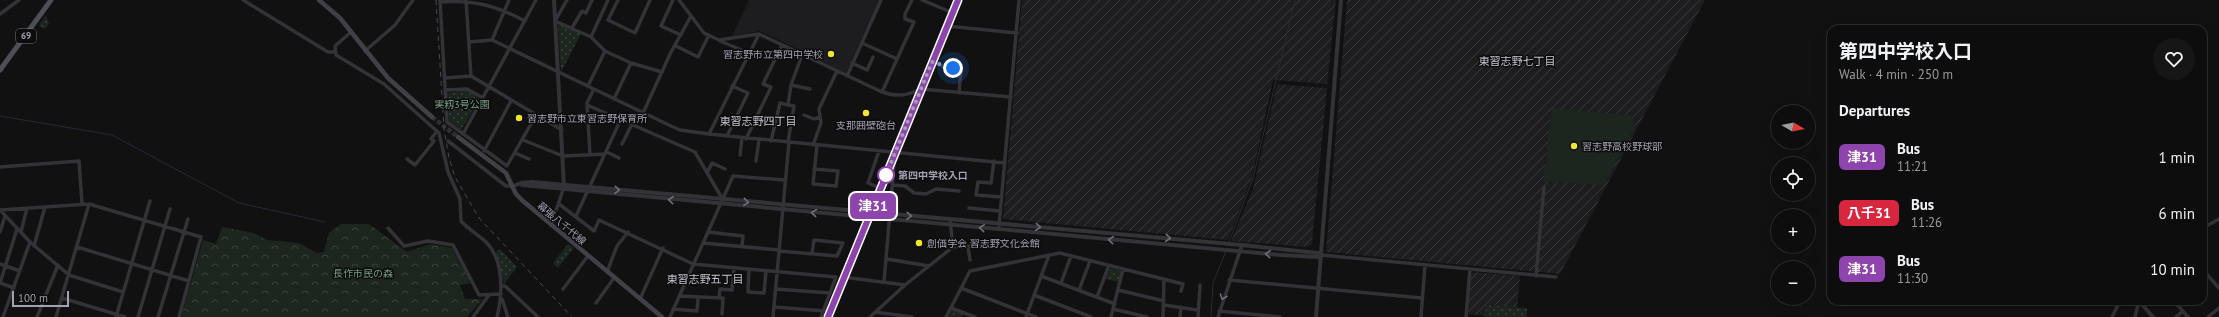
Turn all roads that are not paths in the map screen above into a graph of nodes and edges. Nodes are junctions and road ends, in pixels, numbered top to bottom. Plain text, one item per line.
1 (19, 0) edge
2 (51, 0) edge
3 (243, 0) edge
4 (255, 0) edge
5 (318, 0) edge
6 (413, 0) edge
7 (466, 0) edge
8 (488, 0) edge
9 (509, 0) edge
10 (536, 0) edge
11 (554, 0) edge
12 (566, 0) edge
13 (592, 0) edge
14 (608, 0) edge
15 (618, 0) edge
16 (650, 0) edge
17 (673, 0) edge
18 (679, 0) edge
19 (881, 0) edge
20 (912, 0) edge
21 (922, 0) edge
22 (958, 0) edge
23 (1019, 0) edge
24 (1341, 0) edge
25 (440, 1) edge
26 (252, 5) junction
27 (486, 6) junction
28 (505, 11) junction
29 (952, 13) junction
30 (0, 14) edge
31 (691, 16) junction
32 (525, 21) junction
33 (555, 21) junction
34 (947, 26) junction
35 (572, 28) junction
36 (351, 32) junction
37 (1017, 32) junction
38 (759, 34) junction
39 (681, 35) junction
40 (708, 35) junction
41 (591, 37) junction
42 (492, 40) junction
43 (719, 40) junction
44 (469, 42) junction
45 (862, 43) junction
46 (782, 45) junction
47 (676, 46) junction
48 (510, 49) junction
49 (365, 51) junction
50 (604, 51) junction
51 (334, 52) junction
52 (749, 53) junction
53 (802, 55) junction
54 (873, 57) dead end
55 (897, 59) junction
56 (932, 62) junction
57 (631, 63) junction
58 (852, 63) junction
59 (0, 70) edge
60 (837, 71) junction
61 (559, 72) junction
62 (662, 72) junction
63 (471, 76) junction
64 (846, 76) junction
65 (444, 78) junction
66 (791, 85) junction
67 (588, 86) junction
68 (732, 86) junction
69 (489, 87) junction
70 (594, 89) junction
71 (810, 89) dead end
72 (921, 89) junction
73 (445, 90) junction
74 (882, 92) junction
75 (959, 93) junction
76 (1011, 97) junction
77 (483, 98) junction
78 (614, 99) junction
79 (511, 101) junction
80 (587, 105) junction
81 (788, 105) junction
82 (643, 113) junction
83 (536, 115) junction
84 (804, 115) dead end
85 (820, 116) junction
86 (432, 118) tunnel mouth
87 (621, 120) junction
88 (632, 124) junction
89 (562, 130) junction
90 (437, 131) junction
91 (463, 134) junction
92 (709, 134) junction
93 (727, 136) junction
94 (458, 137) tunnel mouth
95 (742, 138) junction
96 (746, 139) junction
97 (523, 140) junction
98 (759, 140) junction
99 (448, 141) dead end
100 (771, 141) junction
101 (788, 142) junction
102 (622, 144) dead end
103 (815, 145) junction
104 (879, 150) junction
105 (484, 151) junction
106 (895, 152) junction
107 (515, 153) junction
108 (606, 153) junction
109 (590, 155) junction
110 (740, 155) dead end
111 (563, 156) junction
112 (620, 158) dead end
113 (407, 159) dead end
114 (529, 159) dead end
115 (756, 161) dead end
116 (994, 162) junction
117 (1005, 162) junction
118 (891, 163) junction
119 (0, 167) edge
120 (725, 169) dead end
121 (814, 169) junction
122 (708, 171) junction
123 (785, 180) junction
124 (894, 185) junction
125 (513, 186) junction
126 (1544, 187) dead end
127 (563, 188) junction
128 (880, 188) junction
129 (588, 190) junction
130 (959, 191) dead end
131 (1002, 197) junction
132 (150, 201) dead end
133 (721, 202) junction
134 (82, 204) junction
135 (89, 204) junction
136 (558, 204) junction
137 (784, 205) junction
138 (45, 207) junction
139 (28, 208) junction
140 (969, 208) dead end
141 (170, 209) dead end
142 (0, 210) edge
143 (783, 210) junction
144 (1000, 211) junction
145 (869, 215) junction
146 (891, 215) junction
147 (5, 216) junction
148 (576, 216) junction
149 (188, 219) dead end
150 (950, 219) junction
151 (2219, 219) edge
152 (890, 220) junction
153 (144, 221) junction
154 (999, 223) junction
155 (551, 225) junction
156 (950, 225) junction
157 (2207, 226) edge
158 (165, 227) junction
159 (388, 228) dead end
160 (17, 229) junction
161 (999, 229) junction
162 (0, 232) edge
163 (21, 232) junction
164 (184, 232) junction
165 (628, 232) junction
166 (708, 232) junction
167 (30, 242) junction
168 (703, 243) junction
169 (1242, 245) junction
170 (34, 246) junction
171 (742, 246) junction
172 (996, 246) dead end
173 (77, 247) junction
174 (953, 247) junction
175 (968, 247) junction
176 (662, 248) junction
177 (779, 250) junction
178 (1241, 251) junction
179 (812, 254) junction
180 (1049, 255) junction
181 (1321, 255) junction
182 (588, 256) junction
183 (1072, 256) junction
184 (887, 259) junction
185 (970, 260) dead end
186 (1090, 261) junction
187 (0, 264) edge
188 (132, 264) junction
189 (693, 264) junction
190 (58, 265) junction
191 (1109, 265) junction
192 (1426, 265) junction
193 (5, 266) junction
194 (929, 266) junction
195 (734, 268) junction
196 (749, 269) junction
197 (1124, 269) junction
198 (1470, 269) junction
199 (152, 270) junction
200 (20, 271) junction
201 (766, 271) junction
202 (607, 272) junction
203 (777, 272) junction
204 (2207, 274) edge
205 (69, 275) junction
206 (171, 275) junction
207 (1041, 276) junction
208 (1536, 276) junction
209 (843, 277) junction
210 (614, 278) junction
211 (1556, 278) dead end
212 (1164, 279) junction
213 (1229, 280) junction
214 (189, 281) junction
215 (884, 282) junction
216 (1061, 283) junction
217 (0, 284) edge
218 (905, 285) junction
219 (1200, 285) dead end
220 (501, 286) junction
221 (14, 288) junction
222 (961, 288) junction
223 (2219, 288) edge
224 (564, 289) dead end
225 (776, 289) junction
226 (1318, 289) junction
227 (1079, 290) junction
228 (1118, 290) junction
229 (1182, 291) dead end
230 (123, 292) junction
231 (830, 293) junction
232 (501, 294) junction
233 (489, 295) junction
234 (1034, 295) junction
235 (679, 296) junction
236 (1097, 297) junction
237 (62, 298) junction
238 (698, 298) junction
239 (719, 298) junction
240 (1422, 298) junction
241 (502, 299) junction
242 (640, 299) junction
243 (596, 303) dead end
244 (1164, 303) junction
245 (1115, 304) junction
246 (2118, 305) edge
247 (2138, 305) edge
248 (2142, 305) edge
249 (2178, 305) edge
250 (774, 306) junction
251 (1181, 307) junction
252 (951, 308) junction
253 (2219, 308) edge
254 (673, 309) junction
255 (1113, 309) junction
256 (1198, 310) junction
257 (824, 311) junction
258 (1219, 311) junction
259 (2183, 311) junction
260 (875, 312) junction
261 (722, 314) dead end
262 (1027, 315) edge
263 (116, 316) edge
264 (3, 317) edge
265 (37, 317) edge
266 (56, 317) edge
267 (125, 317) edge
268 (138, 317) edge
269 (158, 317) edge
270 (179, 317) edge
271 (473, 317) edge
272 (497, 317) edge
273 (508, 317) edge
274 (538, 317) edge
275 (662, 317) edge
276 (670, 317) edge
277 (773, 317) edge
278 (821, 317) edge
279 (828, 317) edge
280 (870, 317) edge
281 (912, 317) edge
282 (946, 317) edge
283 (974, 317) edge
284 (1036, 317) edge
285 (1091, 317) edge
286 (1111, 317) edge
287 (1147, 317) edge
288 (1163, 317) edge
289 (1180, 317) edge
290 (1198, 317) edge
291 (1218, 317) edge
292 (1280, 317) edge
293 (1316, 317) edge
294 (1421, 317) edge
295 (1466, 317) edge
296 (2112, 317) edge
297 (2135, 317) edge
298 (2153, 317) edge
299 (2176, 317) edge
300 (2188, 317) edge
301 (2208, 317) edge

1 - 30 street
2 - 59 main road, 69
3 - 26 street
4 - 26 street
5 - 36 main road
6 - 49 street
7 - 25 street
7 - 27 street
7 - 44 street
8 - 27 street
9 - 28 street
10 - 32 street
11 - 33 street
12 - 33 street
13 - 35 street
14 - 41 street
15 - 16 street
17 - 39 street
18 - 31 street
19 - 45 street
20 - 55 street
21 - 29 street
22 - 29 street
23 - 37 street
24 - 181 street
25 - 65 street
26 - 51 street
27 - 28 street
28 - 32 street
28 - 42 street
29 - 34 street
31 - 39 street
31 - 40 street
32 - 48 street
33 - 35 street
33 - 61 street
34 - 37 street
34 - 56 street
35 - 41 street
36 - 49 main road
36 - 51 street
37 - 76 street
38 - 43 street
38 - 46 street
38 - 52 street
39 - 47 street
40 - 43 street
40 - 47 street
41 - 50 street
42 - 44 street
42 - 48 street
43 - 52 street
44 - 63 street
45 - 55 street
45 - 58 street
46 - 53 street
46 - 96 street
47 - 62 street
48 - 61 street
48 - 69 street
49 - 86 main road
50 - 57 street
50 - 67 street
51 - 90 street
52 - 68 street
53 - 60 street
53 - 66 street
54 - 58 street
55 - 74 street
56 - 72 street
56 - 75 street
57 - 62 street
57 - 78 street
58 - 64 street
60 - 64 street
60 - 85 street
61 - 67 street
61 - 89 street
62 - 82 street
63 - 65 street
63 - 69 street
64 - 74 street
65 - 73 street
66 - 71 street
66 - 81 street
67 - 70 street
68 - 92 street
68 - 93 street
69 - 77 street
69 - 79 street
70 - 78 street
70 - 80 street
72 - 74 street
72 - 75 street
72 - 106 street
73 - 77 street
73 - 91 street
75 - 76 street
76 - 117 street
77 - 91 street
78 - 82 street
79 - 83 street
79 - 105 street
80 - 87 street
80 - 109 street
81 - 100 street
81 - 101 street
82 - 92 street
83 - 89 street
83 - 97 street
84 - 85 street
85 - 103 street
87 - 88 street
87 - 108 street
88 - 102 street
88 - 122 street
89 - 111 street
90 - 113 street
90 - 220 street
91 - 105 street
92 - 93 street
93 - 95 street
94 - 125 main road, 幕張八千代線
95 - 96 street
95 - 110 street
96 - 98 street
97 - 107 street
97 - 111 street
98 - 100 street
98 - 115 street
99 - 125 street
100 - 101 street
101 - 103 street
101 - 123 street
103 - 104 street
103 - 121 street
104 - 106 street
104 - 128 street
105 - 107 street
106 - 116 street
106 - 118 street
107 - 114 street
108 - 109 street
108 - 112 street
108 - 129 street
109 - 111 street
111 - 127 street
116 - 117 street
116 - 131 street
117 - 131 street
118 - 124 street
118 - 128 street
119 - 134 street
120 - 122 street
121 - 121 street
122 - 133 street
123 - 133 street
123 - 137 street
124 - 130 street
124 - 146 street
125 - 127 street
125 - 155 main road, 幕張八千代線
126 - 208 street
127 - 129 street
127 - 136 street
128 - 145 street
129 - 133 street
129 - 148 street
131 - 144 street
132 - 153 street
133 -> 137 street
133 - 143 street
133 - 166 street
134 - 135 street
134 - 138 street
135 - 153 street
135 - 173 street
136 - 148 street
136 - 155 street
137 - 143 street
137 - 145 street
138 - 139 street
138 - 170 street
139 - 142 street
139 - 163 street
140 - 144 street
141 - 158 street
142 - 147 street
145 -> 143 street
143 - 177 street
144 - 154 street
145 - 146 street
145 - 152 street
145 - 209 street
146 -> 150 street
146 - 152 street
147 - 160 street
147 - 162 street
148 - 165 street
149 - 164 street
150 - 154 street
150 - 156 street
151 - 157 street
152 - 156 street
152 - 184 street
153 - 158 street
153 - 188 street
154 - 161 street
154 -> 169 street
155 - 182 main road, 幕張八千代線
161 -> 156 street
156 - 174 street
158 - 164 street
158 - 199 street
159 - 233 street
160 - 163 street
160 - 193 street
178 -> 161 street
163 - 167 street
164 - 206 street
164 - 214 street
165 - 176 street
165 - 202 street
166 - 168 street
166 - 171 street
167 - 170 street
167 - 200 street
168 - 171 street
168 - 189 street
169 - 178 street
169 - 181 street
170 - 190 street
171 - 177 street
172 - 175 street
173 - 188 street
173 - 205 street
174 - 175 street
174 - 194 street
175 - 185 street
176 - 189 street
176 - 242 street
177 - 179 street
177 - 203 street
181 -> 178 street
178 - 213 street
179 - 179 street
180 - 183 street
180 - 207 street
180 - 222 street
181 - 192 street
181 - 226 street
182 - 202 main road, 幕張八千代線
182 - 224 street
183 - 186 street
183 - 216 street
184 - 194 street
184 - 215 street
186 - 191 street
186 - 227 street
187 - 193 street
188 - 199 street
188 - 230 street
189 - 195 street
189 - 235 street
190 - 205 street
190 - 265 street
191 - 197 street
191 - 236 street
192 - 198 street
192 - 240 street
193 - 200 street
193 - 217 street
194 - 218 street
195 - 196 street
195 - 239 street
196 - 201 street
196 - 201 street
197 - 212 street
197 - 228 street
198 - 208 street
198 - 295 street
199 - 206 street
199 - 268 street
200 - 221 street
201 - 203 street
202 - 210 main road, 幕張八千代線
203 - 225 street
203 - 231 street
204 - 223 street
205 - 230 street
205 - 237 street
206 - 214 street
206 - 269 street
207 - 216 street
207 - 234 street
208 - 211 street
209 - 215 street
209 - 279 street
210 - 242 main road, 幕張八千代線
210 - 243 street
212 - 229 street
212 - 244 street
213 - 226 street
213 -> 258 street
214 - 270 street
215 - 218 street
216 - 227 street
217 - 221 street
218 - 260 street
219 - 256 street
220 - 232 street
220 - 274 street
221 - 264 street
222 - 252 street
222 - 262 street
225 - 231 street
225 - 250 street
226 - 240 street
226 - 293 street
227 - 236 street
228 - 244 street
228 - 245 street
230 - 263 street
231 - 257 street
232 - 233 street
232 - 241 street
233 - 271 street
234 - 262 street
234 - 285 street
235 - 238 street
235 - 254 street
236 - 245 street
237 - 263 street
237 - 266 street
238 - 239 street
238 - 254 street
239 - 261 street
240 - 294 street
241 - 272 street
241 - 273 street
242 - 275 main road, 幕張八千代線
244 - 251 street
244 - 288 street
245 - 255 street
246 - 296 street
247 - 297 street
248 - 298 street
249 - 259 street
250 - 257 street
250 - 277 street
251 - 256 street
251 - 289 street
252 - 282 street
252 - 283 street
253 - 301 street
254 - 276 street
255 - 286 street
255 - 287 street
256 - 290 street
257 - 278 street
258 - 291 street
258 - 292 street
259 - 299 street
259 - 300 street
260 - 280 street
260 - 281 street
262 - 284 street
263 - 267 street

